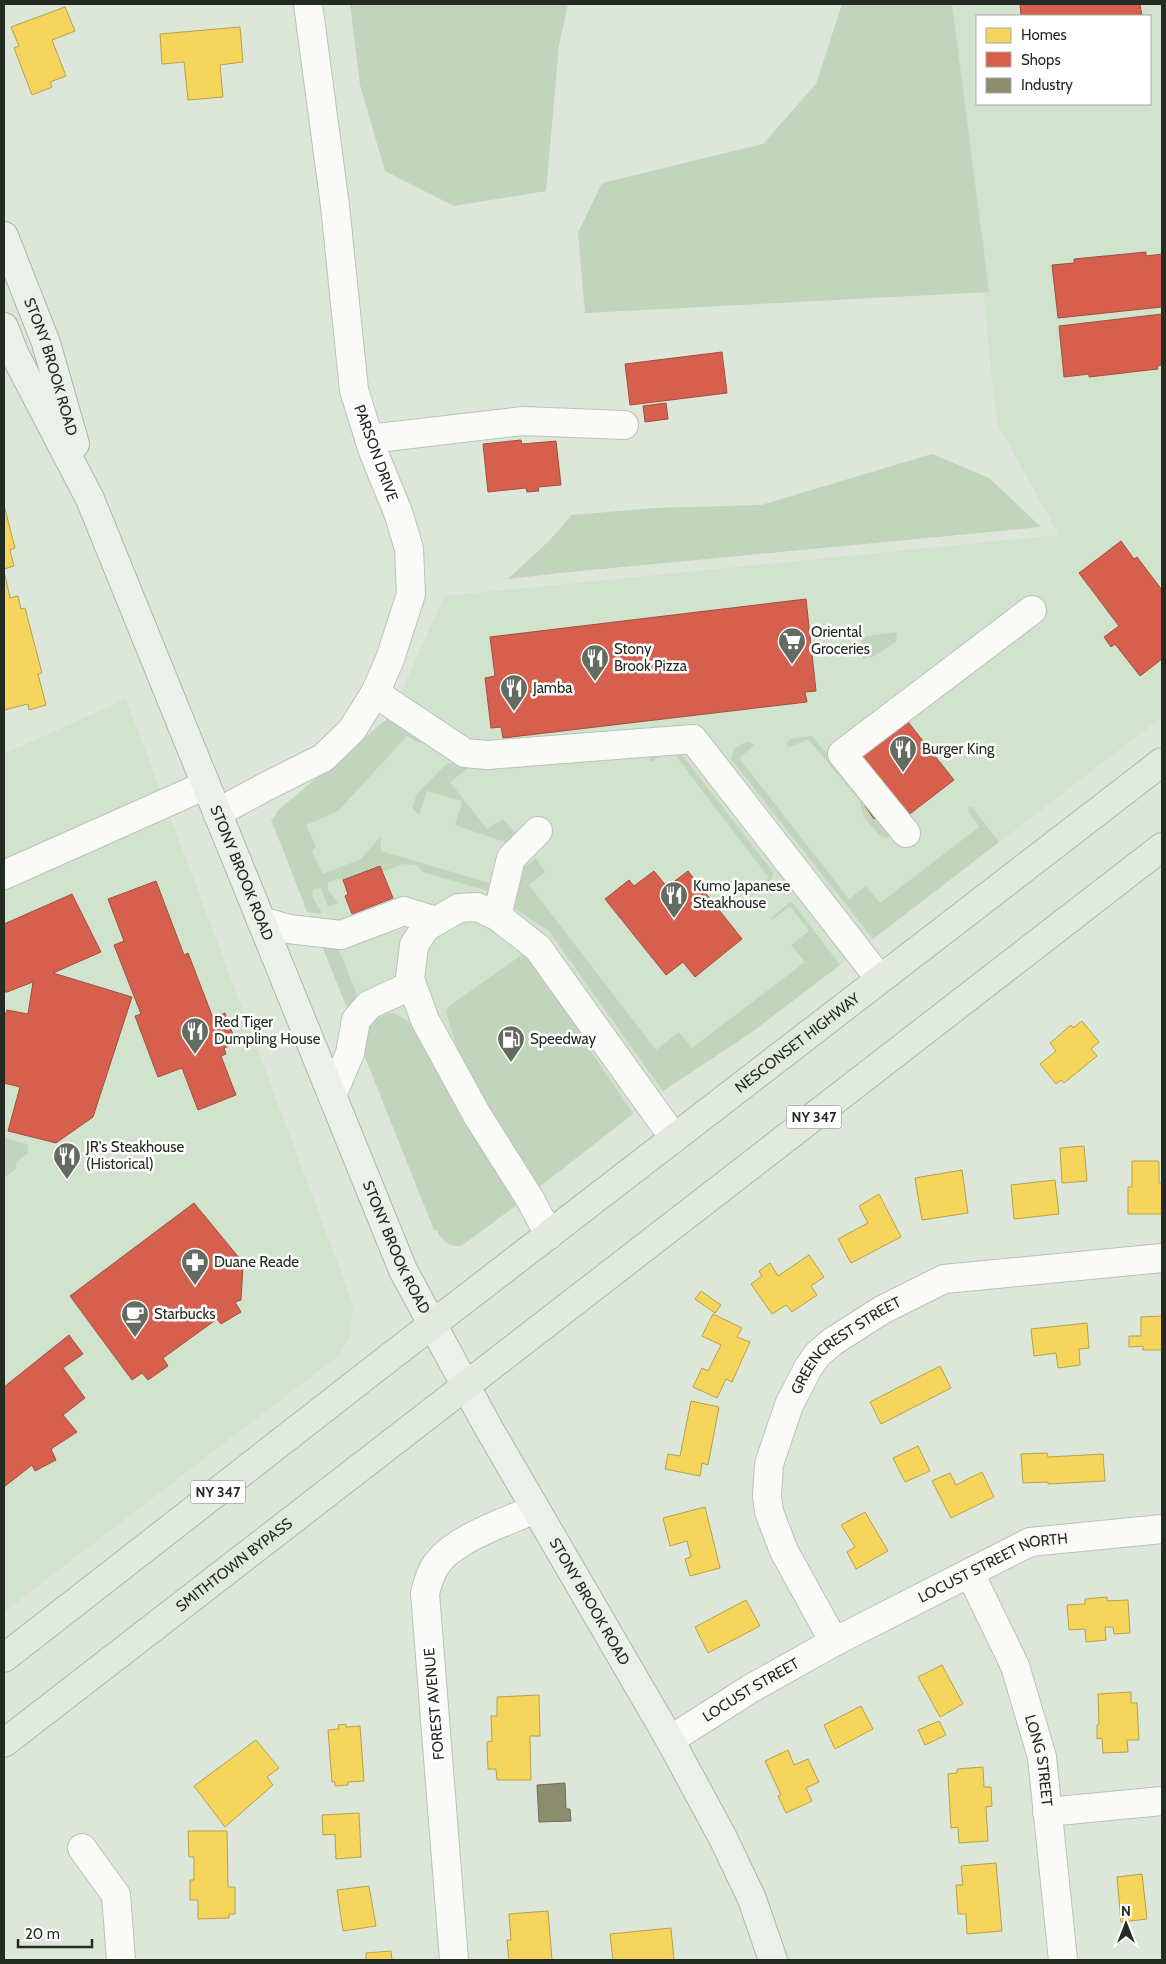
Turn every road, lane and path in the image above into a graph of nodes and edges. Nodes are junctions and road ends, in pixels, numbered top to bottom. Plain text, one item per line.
1 (308, 4) edge
2 (4, 236) edge
3 (4, 327) edge
4 (624, 425) dead end
5 (369, 439) junction
6 (90, 499) junction
7 (1032, 610) dead end
8 (375, 693) junction
9 (1162, 762) edge
10 (206, 785) junction
11 (217, 813) junction
12 (538, 831) dead end
13 (906, 833) dead end
14 (1162, 847) edge
15 (4, 875) edge
16 (497, 916) junction
17 (262, 922) junction
18 (436, 922) junction
19 (880, 979) junction
20 (412, 985) junction
21 (333, 1094) junction
22 (674, 1138) junction
23 (549, 1235) junction
24 (1162, 1258) edge
25 (432, 1325) junction
26 (465, 1386) junction
27 (535, 1509) junction
28 (1162, 1529) edge
29 (970, 1573) junction
30 (834, 1642) junction
31 (4, 1658) edge
32 (670, 1740) junction
33 (4, 1743) edge
34 (1162, 1801) edge
35 (1047, 1812) junction
36 (82, 1848) dead end
37 (121, 1960) edge
38 (454, 1960) edge
39 (773, 1960) edge
40 (1063, 1960) edge

1 - 5 street, PARSON DRIVE
2 - 6 main road, STONY BROOK ROAD
3 - 6 main road, STONY BROOK ROAD
4 - 5 street
5 - 8 street, PARSON DRIVE
6 - 10 main road, STONY BROOK ROAD
7 - 13 street
8 - 11 street, PARSON DRIVE
8 - 19 street
9 - 19 highway, NESCONSET HIGHWAY / NY 347
10 - 11 main road, STONY BROOK ROAD
10 - 15 street
11 - 17 main road, STONY BROOK ROAD
12 - 16 street
14 - 26 highway, NY 347
16 - 18 street
16 - 22 street
17 - 18 street
17 - 21 main road, STONY BROOK ROAD
18 - 20 street
19 - 22 highway, NESCONSET HIGHWAY / NY 347
20 - 21 street
20 - 23 street
21 - 25 main road, STONY BROOK ROAD
22 - 23 highway, NESCONSET HIGHWAY / NY 347
23 - 25 highway, NESCONSET HIGHWAY / NY 347
24 - 30 street, GREENCREST STREET
25 - 26 main road, STONY BROOK ROAD
25 - 31 highway, NY 347
26 - 27 main road, STONY BROOK ROAD
26 - 33 highway, SMITHTOWN BYPASS / NY 347
27 - 32 main road, STONY BROOK ROAD
27 - 38 street, FOREST AVENUE
28 - 29 street, LOCUST STREET NORTH
29 - 30 street, LOCUST STREET NORTH
29 - 35 street, LONG STREET
30 - 32 street, LOCUST STREET
32 - 39 main road, STONY BROOK ROAD
34 - 35 street
35 - 40 street, LONG STREET
36 - 37 street

